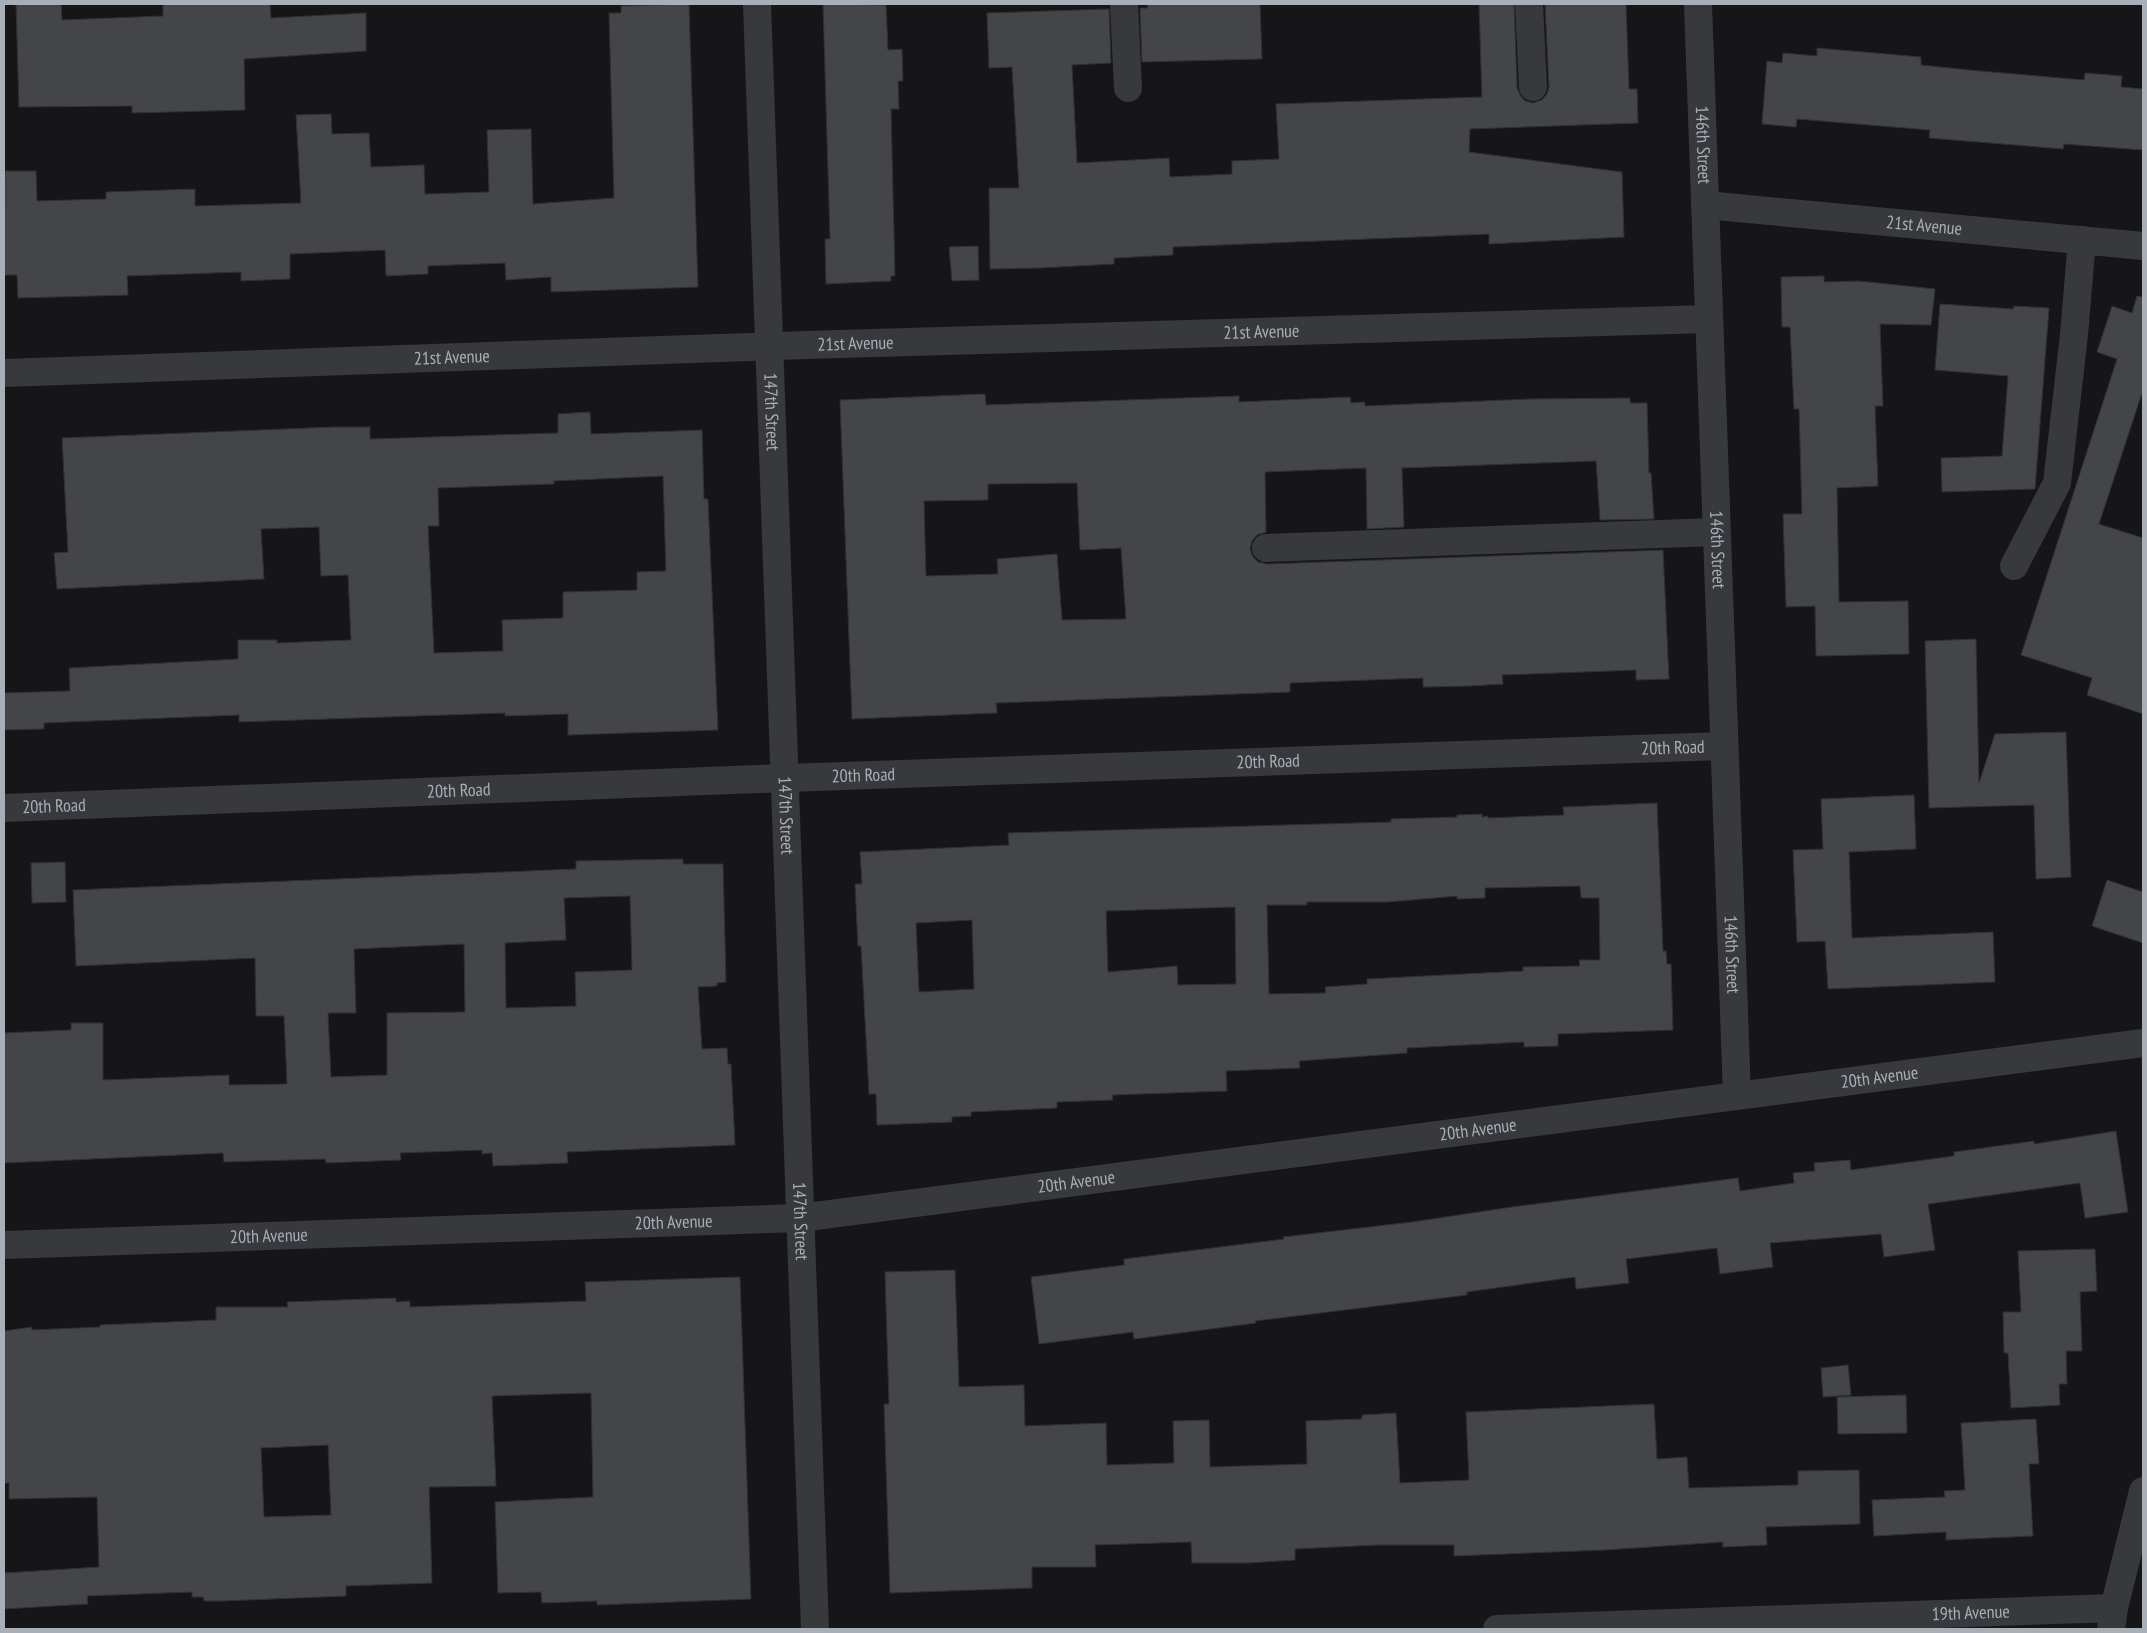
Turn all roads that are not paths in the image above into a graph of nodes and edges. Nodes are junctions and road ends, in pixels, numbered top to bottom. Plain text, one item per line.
1 (757, 4) edge
2 (1124, 4) edge
3 (1529, 4) edge
4 (1698, 4) edge
5 (1533, 87) dead end
6 (1128, 88) dead end
7 (1705, 205) junction
8 (2082, 240) junction
9 (2143, 246) edge
10 (1709, 320) junction
11 (769, 346) junction
12 (4, 373) edge
13 (1716, 532) junction
14 (1266, 548) dead end
15 (2014, 566) dead end
16 (1723, 746) junction
17 (785, 778) junction
18 (4, 808) edge
19 (2143, 1043) edge
20 (1737, 1096) junction
21 (800, 1218) junction
22 (4, 1245) edge
23 (2143, 1491) edge
24 (2113, 1618) edge
25 (815, 1629) edge
26 (1497, 1629) edge

1 - 11 street, 147th Street
2 - 6 street
3 - 5 street
4 - 7 street, 146th Street
7 - 8 street, 21st Avenue
7 - 10 street, 146th Street
8 - 9 street, 21st Avenue
8 - 15 street
10 - 11 street, 21st Avenue
10 - 13 street, 146th Street
11 - 12 street, 21st Avenue
11 - 17 street, 147th Street
13 - 14 street
13 - 16 street, 146th Street
16 - 17 street, 20th Road
16 - 20 street, 146th Street
17 - 18 street, 20th Road
17 - 21 street, 147th Street
19 - 20 street, 20th Avenue
20 - 21 street, 20th Avenue
21 - 22 street, 20th Avenue
21 - 25 street, 147th Street
23 - 24 street
24 - 26 street, 19th Avenue

